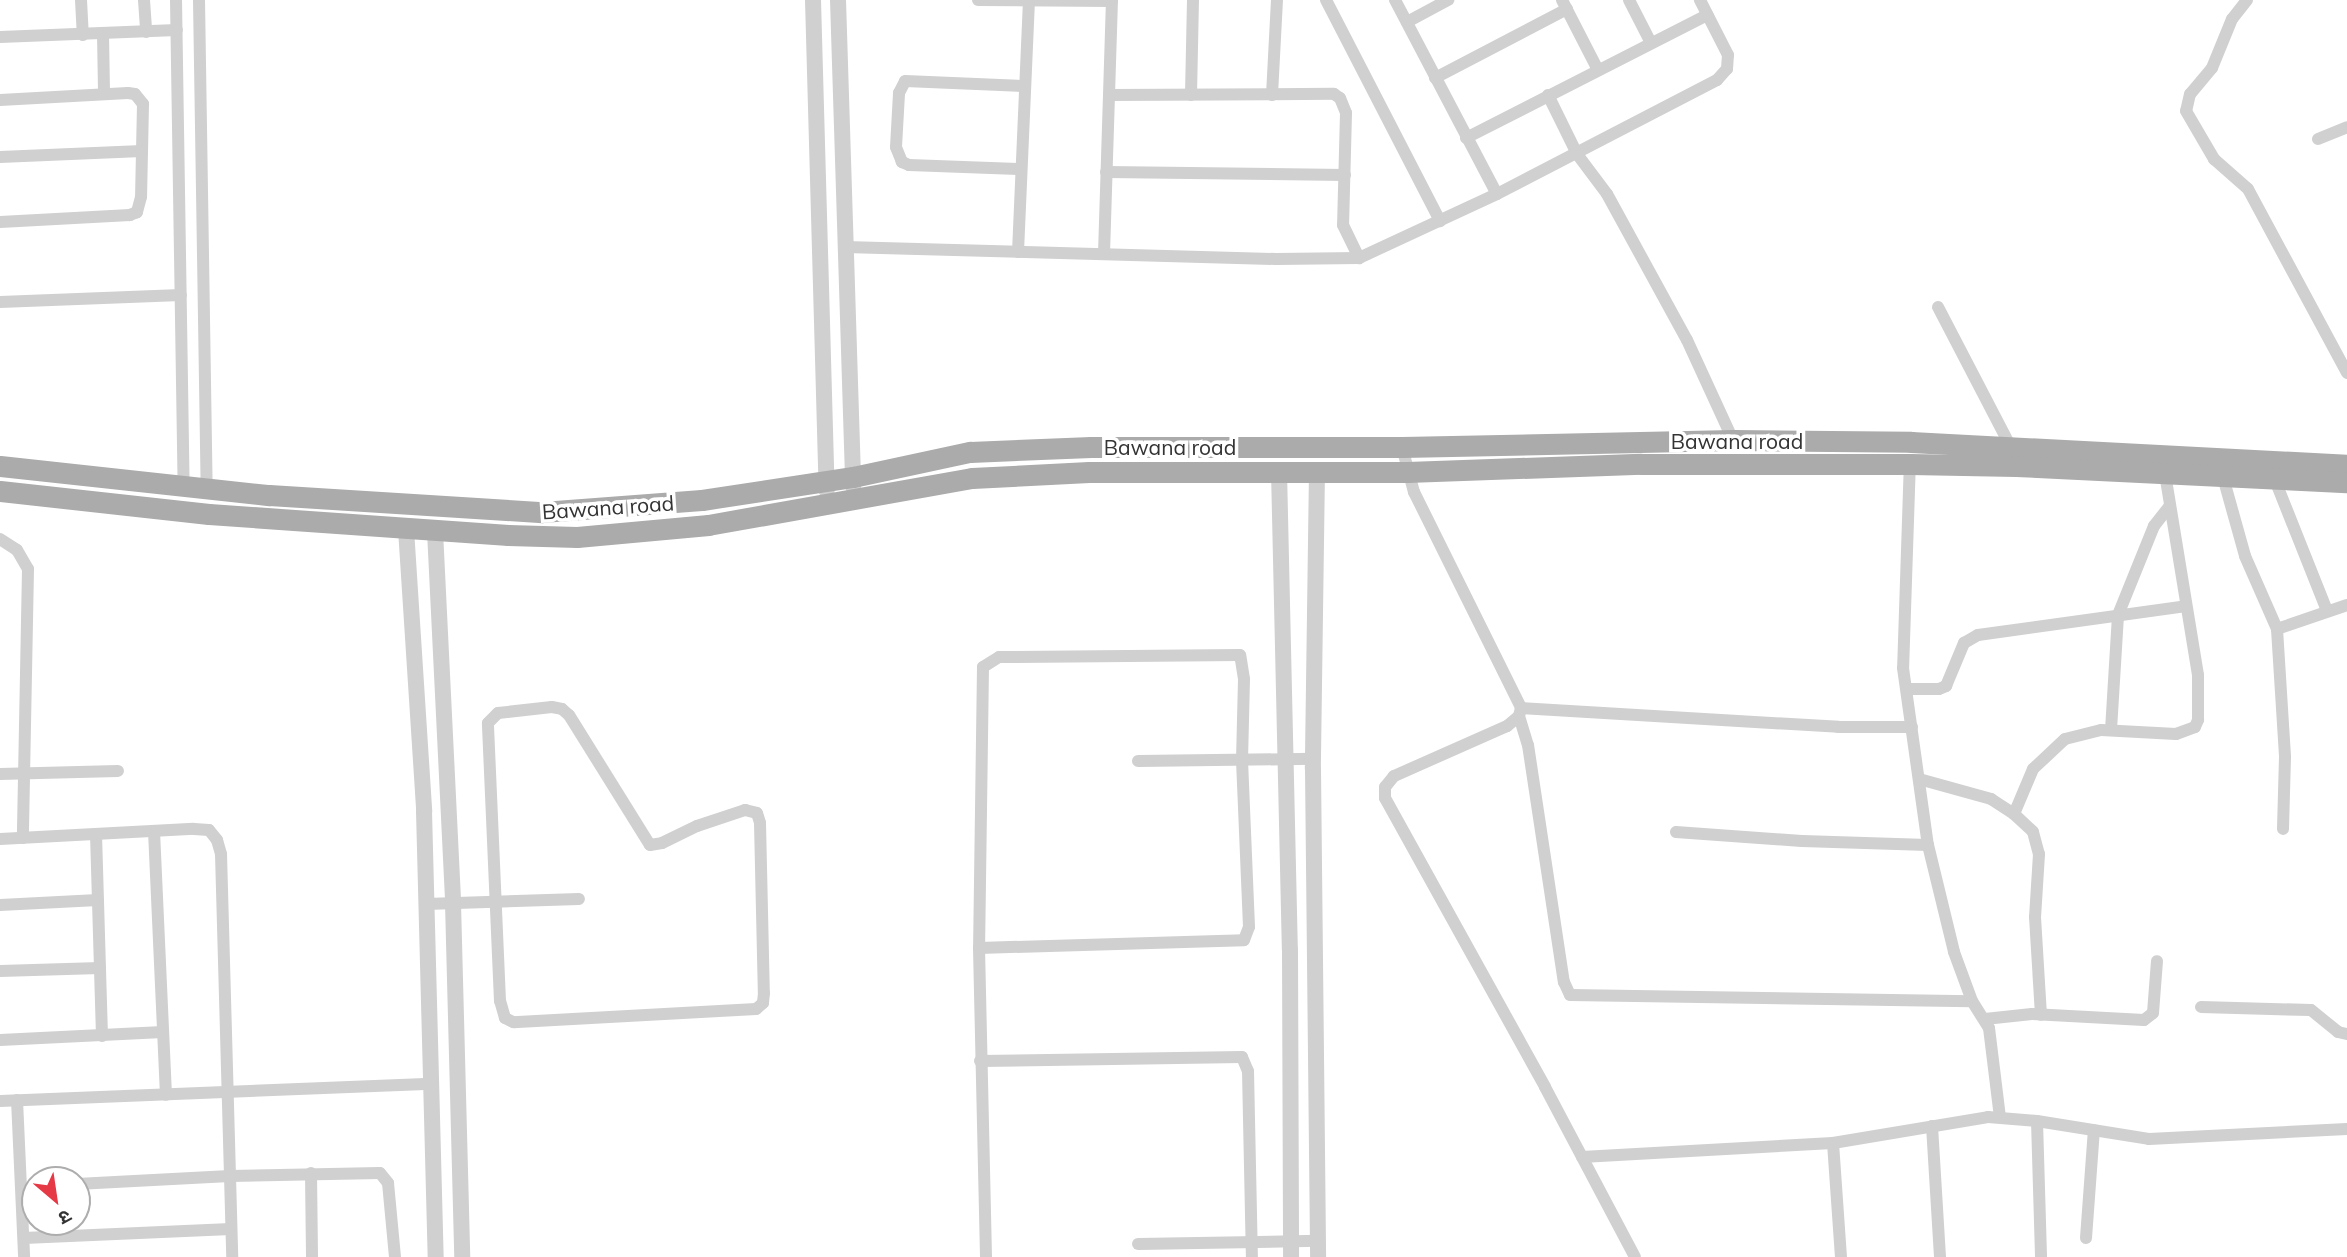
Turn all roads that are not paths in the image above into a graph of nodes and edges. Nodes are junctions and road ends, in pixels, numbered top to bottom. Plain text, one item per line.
1 (81, 0) edge
2 (144, 0) edge
3 (176, 0) edge
4 (198, 0) edge
5 (813, 0) edge
6 (838, 0) edge
7 (978, 0) edge
8 (1112, 0) edge
9 (1193, 0) edge
10 (1277, 0) edge
11 (1326, 0) edge
12 (1395, 0) edge
13 (1448, 0) edge
14 (1629, 0) edge
15 (1700, 0) edge
16 (2247, 0) edge
17 (1028, 1) edge
18 (1564, 5) edge
19 (1707, 15) junction
20 (1407, 22) junction
21 (177, 30) junction
22 (146, 32) junction
23 (103, 34) junction
24 (83, 35) junction
25 (0, 37) edge
26 (1651, 43) junction
27 (1598, 70) junction
28 (1435, 78) junction
29 (1023, 86) junction
30 (104, 94) junction
31 (1109, 95) junction
32 (1191, 95) junction
33 (1272, 95) junction
34 (1548, 95) junction
35 (0, 100) edge
36 (2347, 127) edge
37 (1466, 138) junction
38 (2318, 139) dead end
39 (142, 151) junction
40 (1577, 154) junction
41 (0, 157) edge
42 (1021, 169) junction
43 (1106, 172) junction
44 (1345, 175) junction
45 (1497, 194) junction
46 (1440, 221) junction
47 (0, 222) edge
48 (845, 247) junction
49 (1018, 252) junction
50 (1104, 254) junction
51 (1359, 258) junction
52 (181, 295) junction
53 (0, 302) edge
54 (1938, 307) dead end
55 (2347, 373) edge
56 (1733, 440) junction
57 (1911, 442) junction
58 (1402, 447) junction
59 (2011, 447) junction
60 (1910, 464) junction
61 (2347, 465) edge
62 (0, 467) edge
63 (1317, 470) junction
64 (1279, 471) junction
65 (1406, 472) junction
66 (2165, 474) junction
67 (853, 477) junction
68 (2223, 477) junction
69 (2275, 480) junction
70 (827, 481) junction
71 (2347, 482) edge
72 (184, 488) junction
73 (207, 488) junction
74 (0, 491) edge
75 (853, 500) junction
76 (827, 504) junction
77 (2169, 507) junction
78 (406, 529) junction
79 (435, 531) junction
80 (0, 539) edge
81 (2347, 605) edge
82 (2186, 606) junction
83 (2327, 611) junction
84 (2118, 615) junction
85 (2277, 629) junction
86 (1907, 688) junction
87 (1520, 712) junction
88 (1912, 727) junction
89 (2110, 730) junction
90 (1313, 759) junction
91 (1138, 761) dead end
92 (1242, 761) junction
93 (1285, 761) junction
94 (118, 771) dead end
95 (24, 773) junction
96 (0, 774) edge
97 (1919, 779) junction
98 (2014, 814) junction
99 (2283, 829) dead end
100 (154, 831) junction
101 (1676, 832) dead end
102 (96, 834) junction
103 (23, 838) junction
104 (0, 839) edge
105 (1928, 845) junction
106 (579, 899) dead end
107 (98, 900) junction
108 (497, 902) junction
109 (453, 903) junction
110 (426, 904) junction
111 (0, 905) edge
112 (979, 948) junction
113 (2157, 961) dead end
114 (100, 968) junction
115 (0, 971) edge
116 (1972, 1001) junction
117 (2201, 1007) dead end
118 (2041, 1015) junction
119 (1985, 1019) junction
120 (163, 1032) junction
121 (2347, 1034) edge
122 (102, 1036) junction
123 (0, 1040) edge
124 (980, 1061) junction
125 (432, 1084) junction
126 (227, 1092) junction
127 (166, 1095) junction
128 (17, 1100) junction
129 (0, 1101) edge
130 (2000, 1117) junction
131 (2037, 1121) junction
132 (1932, 1126) junction
133 (2347, 1129) edge
134 (2094, 1130) junction
135 (1833, 1143) junction
136 (1582, 1157) junction
137 (26, 1166) edge
138 (311, 1173) junction
139 (229, 1176) junction
140 (91, 1183) edge
141 (231, 1229) junction
142 (24, 1238) joint
143 (2086, 1238) dead end
144 (1252, 1242) junction
145 (1138, 1244) dead end
146 (1291, 1249) edge
147 (1318, 1249) edge
148 (24, 1257) edge
149 (232, 1257) edge
150 (312, 1257) edge
151 (395, 1257) edge
152 (436, 1257) edge
153 (462, 1257) edge
154 (986, 1257) edge
155 (1252, 1257) edge
156 (1635, 1257) edge
157 (1841, 1257) edge
158 (1940, 1257) edge
159 (2041, 1257) edge

1 - 24 street
2 - 22 street
3 - 21 street
4 - 73 street
5 - 70 street
6 - 48 street
7 - 17 street
8 - 17 street
8 - 31 street
9 - 32 street
10 - 33 street
11 - 46 street
12 - 20 street
13 - 20 street
14 - 26 street
15 - 19 street
16 - 55 street
17 - 29 street
18 - 27 street
18 - 28 street
19 - 26 street
19 - 40 street
20 - 28 street
21 - 22 street
21 - 52 street
22 - 23 street
23 - 24 street
23 - 30 street
24 - 25 street
26 - 27 street
27 - 34 street
28 - 37 street
29 - 42 street
29 - 42 street
30 - 35 street
30 - 39 street
31 - 32 street
31 - 43 street
32 - 33 street
33 - 44 street
34 - 37 street
34 - 40 street
36 - 38 street
37 - 45 street
39 - 41 street
39 - 47 street
40 - 45 street
40 - 56 street
42 - 49 street
43 - 44 street
43 - 50 street
44 - 51 street
45 - 46 street
46 - 51 street
48 - 49 street
48 - 67 street
49 - 50 street
50 - 51 street
52 - 53 street
52 - 72 street
54 - 59 street
56 - 57 main road, Bawana road
56 - 58 main road, Bawana road
57 - 59 main road, Bawana road
57 - 60 street
58 - 65 street
58 - 67 main road, Bawana road
59 - 61 main road, Bawana road
60 - 65 main road, Bawana road
60 - 66 main road, Bawana road
60 - 86 street
62 - 72 main road, Bawana road
63 - 64 main road, Bawana road
63 - 65 main road, Bawana road
63 - 90 street
64 - 75 main road, Bawana road
64 - 93 street
65 - 87 street
66 - 68 main road, Bawana road
66 - 77 street
67 - 70 main road, Bawana road
67 - 75 street
68 - 69 main road, Bawana road
68 - 85 street
69 - 71 main road, Bawana road
69 - 83 street
70 - 73 main road, Bawana road
70 - 76 street
72 - 73 main road, Bawana road
74 - 78 main road, Bawana road
75 - 76 main road, Bawana road
76 - 79 main road, Bawana road
77 - 82 street
77 - 84 street
78 - 79 main road, Bawana road
78 - 110 street
79 - 109 street
80 - 95 street
81 - 83 street
82 - 84 street
82 - 89 street
83 - 85 street
84 - 86 street
84 - 89 street
85 - 99 street
86 - 88 street
87 - 88 street
87 - 116 street
87 - 136 street
88 - 97 street
89 - 98 street
90 - 93 street
90 - 147 street
91 - 92 street
92 - 93 street
92 - 112 street
92 - 112 street
93 - 146 street
94 - 95 street
95 - 96 street
95 - 103 street
97 - 98 street
97 - 105 street
98 - 118 street
100 - 102 street
100 - 120 street
100 - 126 street
101 - 105 street
102 - 103 street
102 - 107 street
103 - 104 street
105 - 116 street
106 - 108 street
107 - 111 street
107 - 114 street
108 - 108 street
108 - 109 street
109 - 110 street
109 - 153 street
110 - 125 street
112 - 124 street
113 - 118 street
114 - 115 street
114 - 122 street
116 - 119 street
117 - 121 street
118 - 119 street
119 - 130 street
120 - 122 street
120 - 127 street
122 - 123 street
124 - 144 street
124 - 154 street
125 - 126 street
125 - 152 street
126 - 127 street
126 - 139 street
127 - 128 street
128 - 129 street
128 - 137 street
130 - 131 street
130 - 132 street
131 - 134 street
131 - 159 street
132 - 135 street
132 - 158 street
133 - 134 street
134 - 143 street
135 - 136 street
135 - 157 street
136 - 156 street
138 - 139 street
138 - 150 street
138 - 151 street
139 - 140 street
139 - 141 street
141 - 142 street
141 - 149 street
142 - 148 street
144 - 145 street
144 - 146 street
144 - 155 street
146 - 147 street

